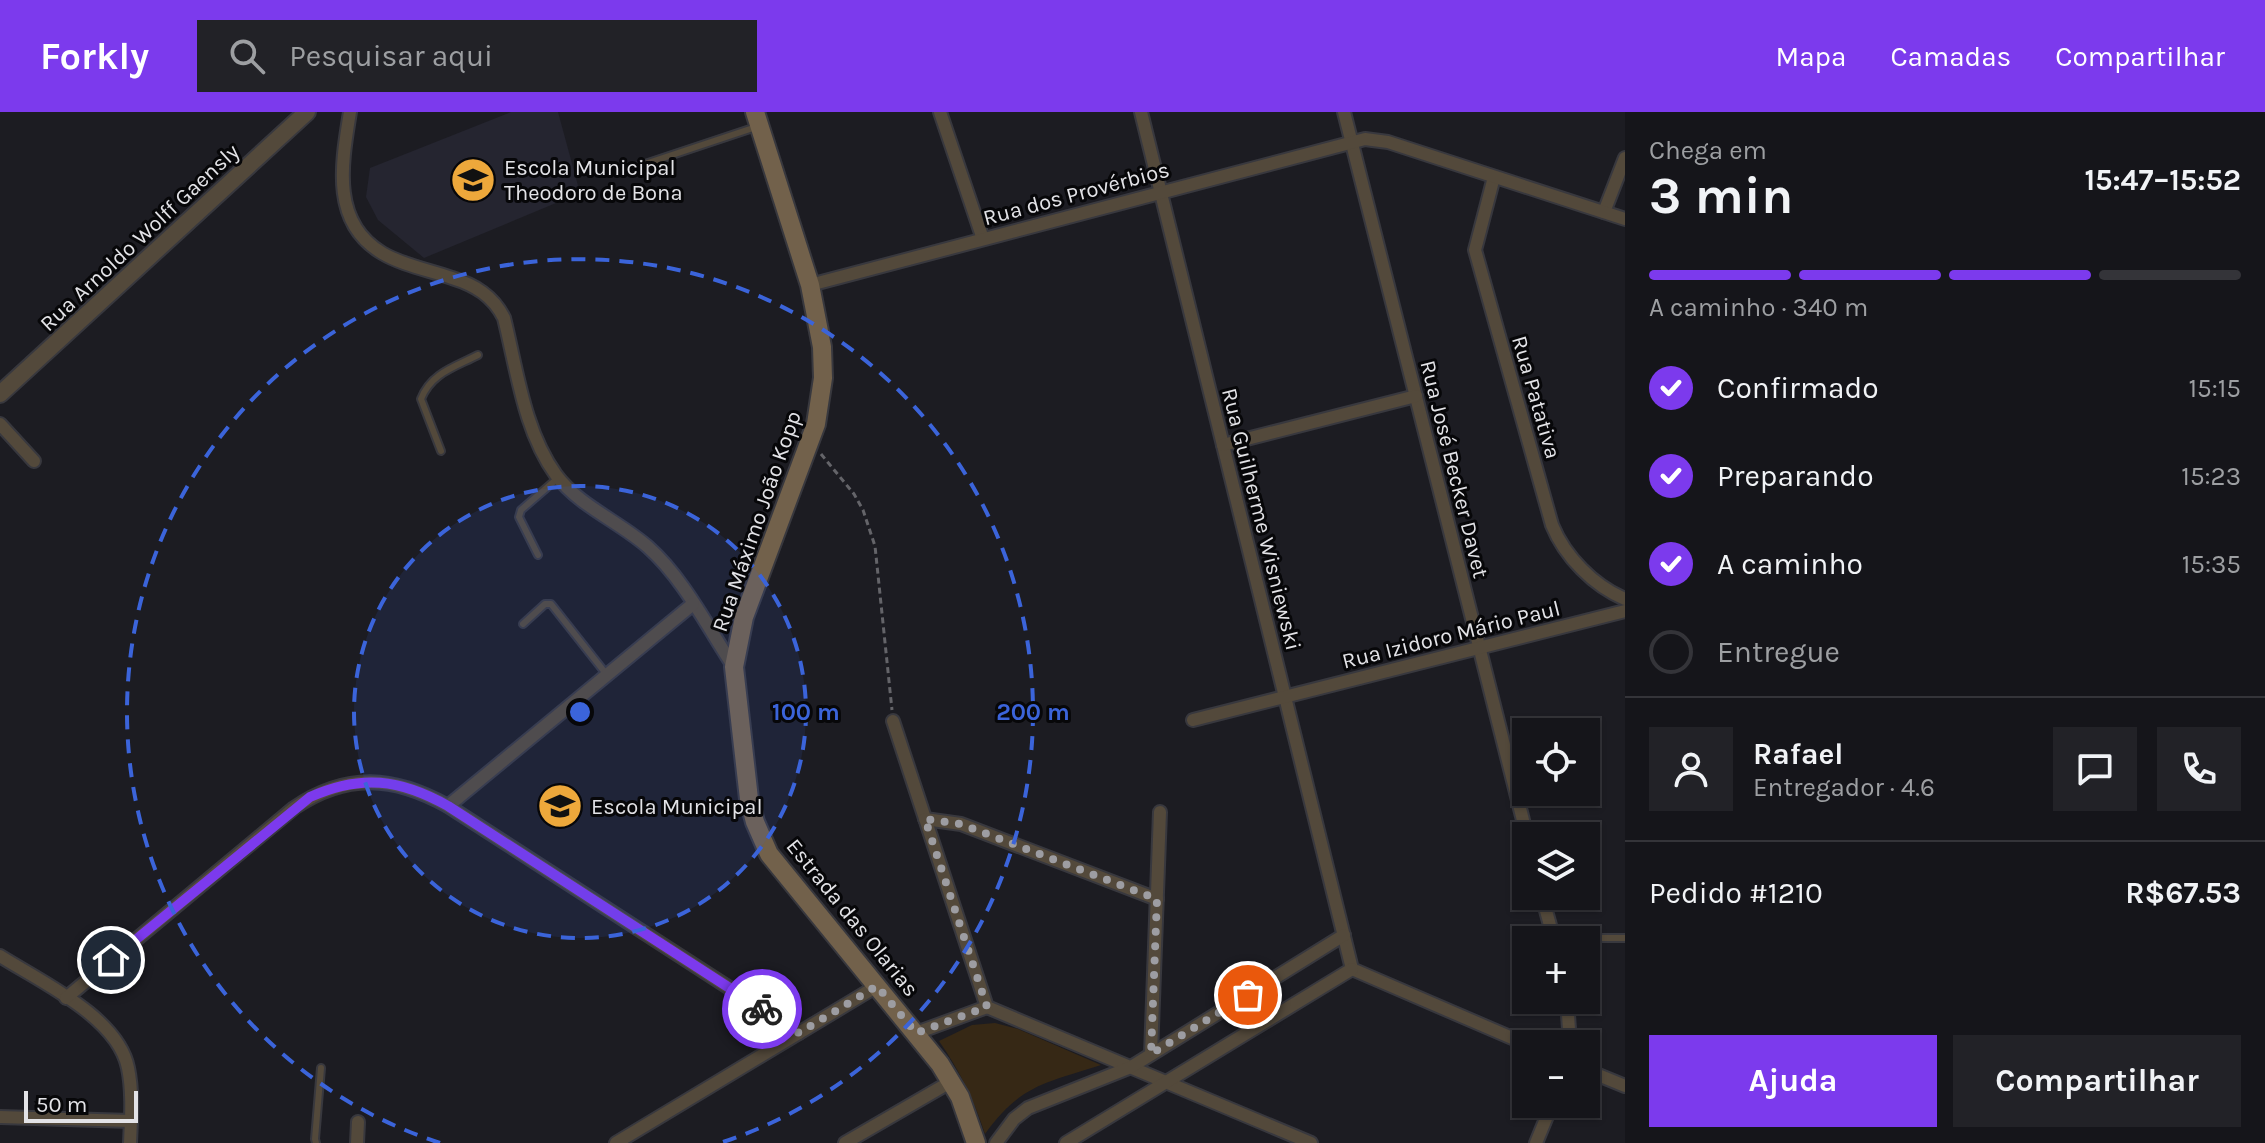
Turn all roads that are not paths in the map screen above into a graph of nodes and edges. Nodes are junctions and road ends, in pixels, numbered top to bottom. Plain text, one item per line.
1 (307, 112) edge
2 (350, 112) edge
3 (940, 112) edge
4 (1141, 112) edge
5 (1344, 112) edge
6 (757, 119) edge
7 (1352, 141) junction
8 (1625, 158) edge
9 (618, 173) dead end
10 (1494, 177) junction
11 (1161, 191) junction
12 (1604, 212) junction
13 (1625, 219) edge
14 (983, 239) junction
15 (810, 285) junction
16 (478, 355) dead end
17 (0, 394) edge
18 (1416, 396) junction
19 (0, 424) edge
20 (1223, 445) junction
21 (441, 451) dead end
22 (34, 461) dead end
23 (558, 478) junction
24 (538, 555) dead end
25 (1625, 599) edge
26 (693, 604) junction
27 (1625, 611) edge
28 (523, 624) dead end
29 (1480, 648) junction
30 (734, 667) junction
31 (607, 675) junction
32 (1285, 697) junction
33 (1193, 720) dead end
34 (893, 721) road end
35 (448, 806) junction
36 (1160, 812) dead end
37 (925, 819) junction
38 (1524, 822) edge
39 (1157, 899) junction
40 (1344, 935) junction
41 (1600, 938) edge
42 (1625, 938) edge
43 (0, 956) edge
44 (1352, 969) junction
45 (877, 986) junction
46 (66, 998) junction
47 (987, 1007) junction
48 (799, 1033) junction
49 (916, 1033) junction
50 (1512, 1038) edge
51 (1151, 1054) junction
52 (1131, 1067) junction
53 (321, 1068) dead end
54 (1600, 1076) edge
55 (952, 1081) junction
56 (1164, 1082) junction
57 (1625, 1086) edge
58 (0, 1117) edge
59 (1546, 1118) edge
60 (131, 1121) junction
61 (358, 1122) dead end
62 (130, 1143) edge
63 (316, 1143) edge
64 (357, 1143) edge
65 (616, 1143) edge
66 (845, 1143) edge
67 (976, 1143) edge
68 (996, 1143) edge
69 (1066, 1143) edge
70 (1311, 1143) edge
71 (1536, 1143) edge

1 - 17 street, Rua Arnoldo Wolff Gaensly
2 - 23 street, Estrada das Olarias
3 - 14 street
4 - 11 street, Rua Guilherme Wisniewski
5 - 7 street, Rua José Becker Davet
6 - 9 lane
6 - 15 main road, Rua Máximo João Kopp
7 - 10 street, Rua dos Provérbios
7 - 11 street, Rua dos Provérbios
7 - 18 street, Rua José Becker Davet
8 - 12 street
10 - 12 street, Rua dos Provérbios
10 - 25 street, Rua Patativa
11 - 14 street, Rua dos Provérbios
11 - 20 street, Rua Guilherme Wisniewski
12 - 13 street, Rua dos Provérbios
14 - 15 street, Rua dos Provérbios
15 - 30 main road, Rua Máximo João Kopp
16 - 21 lane
18 - 20 street
18 - 29 street, Rua José Becker Davet
19 - 22 street
20 - 32 street, Rua Guilherme Wisniewski
23 - 24 lane
23 - 26 street, Estrada das Olarias
26 - 30 street, Estrada das Olarias
26 - 31 street
27 - 29 street, Rua Izidoro Mário Paul
28 - 31 lane
29 - 32 street, Rua Izidoro Mário Paul
29 - 38 street, Rua José Becker Davet
30 - 45 main road, Estrada das Olarias
31 - 35 street
32 - 33 street, Rua Izidoro Mário Paul
32 - 40 street, Rua Guilherme Wisniewski
34 - 37 street
35 - 46 street
35 - 48 street
36 - 39 street
37 - 39 street
37 - 47 street
39 - 51 street
40 - 44 street, Rua Guilherme Wisniewski
40 - 51 street
41 - 42 lane
43 - 46 street
44 - 50 street
44 - 56 street
45 - 48 street
45 - 49 main road, Estrada das Olarias
46 - 60 street
47 - 49 street
47 - 52 street
48 - 65 street
49 - 55 main road, Estrada das Olarias
51 - 52 street
52 - 56 street
52 - 68 street
53 - 63 lane
54 - 57 street
55 - 66 street
55 - 67 main road, Estrada das Olarias
56 - 69 street
56 - 70 street
58 - 60 street
59 - 71 street
60 - 62 street
61 - 64 street

